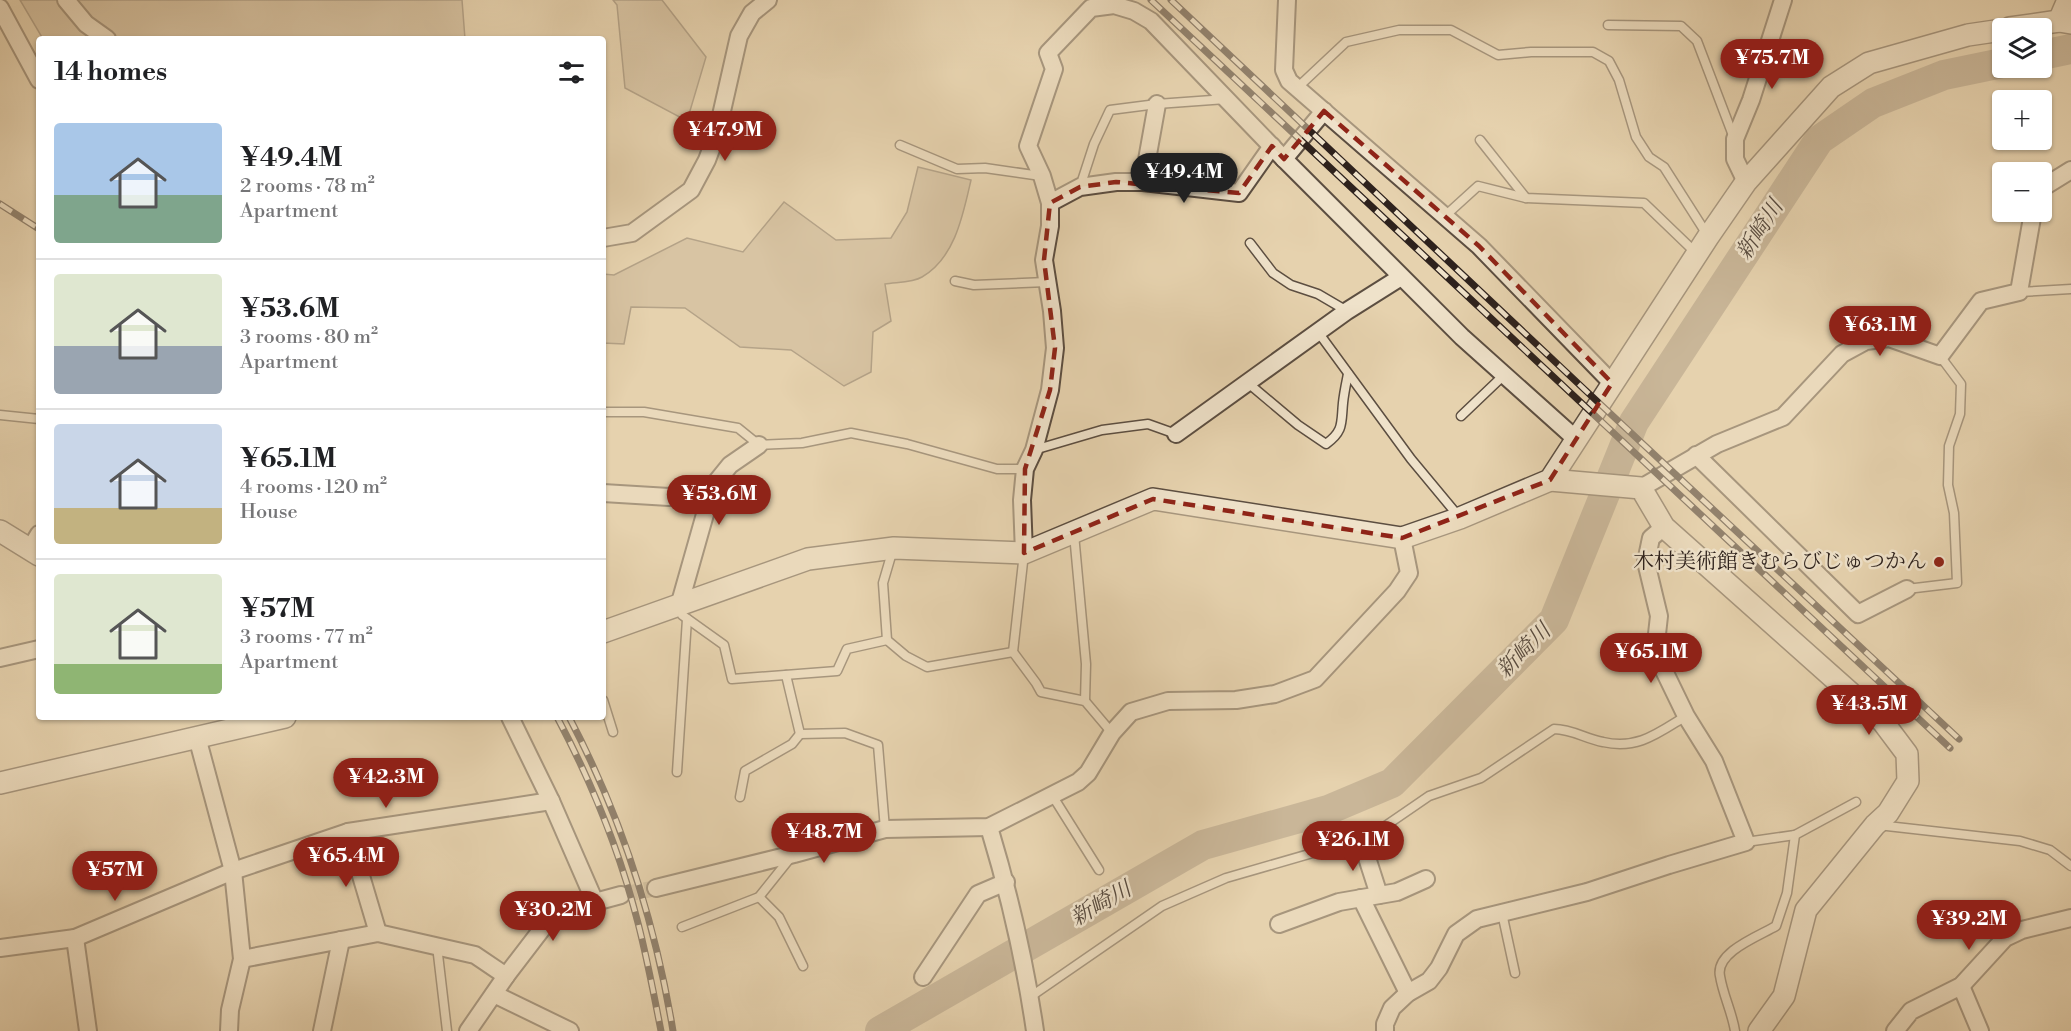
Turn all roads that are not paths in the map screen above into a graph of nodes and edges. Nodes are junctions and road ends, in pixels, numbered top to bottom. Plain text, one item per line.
1 (66, 0) edge
2 (768, 0) edge
3 (1783, 0) edge
4 (2068, 0) edge
5 (1290, 2) edge
6 (0, 8) edge
7 (2065, 22) edge
8 (1608, 25) dead end
9 (1992, 31) edge
10 (103, 36) edge
11 (36, 74) edge
12 (1297, 88) junction
13 (1227, 99) junction
14 (1157, 104) junction
15 (1324, 111) junction
16 (1734, 139) junction
17 (1480, 140) dead end
18 (900, 145) dead end
19 (1272, 146) junction
20 (1284, 159) junction
21 (2071, 170) edge
22 (1042, 176) junction
23 (1143, 182) junction
24 (1746, 182) junction
25 (2052, 182) edge
26 (1080, 187) junction
27 (1526, 198) junction
28 (1050, 203) junction
29 (1445, 216) junction
30 (2031, 222) edge
31 (606, 237) edge
32 (1250, 243) dead end
33 (1703, 245) junction
34 (1401, 277) junction
35 (955, 281) dead end
36 (1047, 282) junction
37 (2071, 289) edge
38 (2019, 292) junction
39 (1347, 311) junction
40 (1318, 332) junction
41 (1940, 356) junction
42 (1348, 374) junction
43 (1504, 375) junction
44 (1248, 383) junction
45 (1612, 383) junction
46 (606, 412) edge
47 (0, 415) edge
48 (1461, 416) dead end
49 (36, 419) edge
50 (1176, 434) joint
51 (1577, 440) junction
52 (759, 445) junction
53 (1034, 450) junction
54 (1696, 455) junction
55 (1024, 469) junction
56 (1550, 480) junction
57 (713, 486) junction
58 (1635, 488) junction
59 (606, 494) edge
60 (1460, 518) junction
61 (1664, 527) junction
62 (0, 531) edge
63 (1074, 532) junction
64 (1402, 538) junction
65 (36, 546) edge
66 (894, 548) junction
67 (1024, 553) junction
68 (1907, 589) joint
69 (683, 612) junction
70 (606, 631) edge
71 (887, 640) junction
72 (36, 650) edge
73 (1012, 652) junction
74 (0, 658) edge
75 (786, 675) junction
76 (1085, 701) junction
77 (606, 710) edge
78 (1686, 716) junction
79 (265, 720) edge
80 (511, 720) edge
81 (206, 729) edge
82 (613, 732) dead end
83 (1112, 733) junction
84 (800, 734) junction
85 (677, 772) dead end
86 (0, 783) edge
87 (1052, 795) junction
88 (740, 797) dead end
89 (551, 801) junction
90 (1856, 802) dead end
91 (1875, 825) junction
92 (989, 827) junction
93 (885, 829) junction
94 (348, 832) junction
95 (1794, 835) junction
96 (1361, 839) junction
97 (1746, 842) junction
98 (794, 854) junction
99 (2071, 866) edge
100 (1099, 870) dead end
101 (233, 871) junction
102 (1426, 879) dead end
103 (1006, 882) junction
104 (656, 888) tunnel mouth
105 (621, 895) tunnel mouth
106 (1379, 895) junction
107 (759, 897) junction
108 (1361, 898) junction
109 (595, 902) junction
110 (1502, 913) junction
111 (2071, 918) edge
112 (1280, 924) dead end
113 (682, 927) dead end
114 (378, 933) junction
115 (75, 938) junction
116 (341, 940) junction
117 (436, 946) junction
118 (0, 948) edge
119 (242, 959) junction
120 (803, 966) dead end
121 (1515, 973) dead end
122 (506, 976) junction
123 (923, 977) dead end
124 (1961, 986) junction
125 (1029, 989) junction
126 (1408, 993) junction
127 (494, 994) junction
128 (88, 1031) edge
129 (229, 1031) edge
130 (322, 1031) edge
131 (447, 1031) edge
132 (468, 1031) edge
133 (570, 1031) edge
134 (1035, 1031) edge
135 (1385, 1031) edge
136 (1735, 1031) edge
137 (1759, 1031) edge
138 (1895, 1031) edge
139 (1980, 1031) edge

1 - 10 street
2 - 31 street
3 - 16 street
4 - 7 street
5 - 12 street
6 - 11 street
8 - 16 lane
9 - 24 street
12 - 15 street
12 - 33 lane
13 - 14 lane
13 - 19 street
13 - 22 street
14 - 23 street
14 - 26 lane
15 - 20 street
15 - 29 street
16 - 24 street
17 - 27 lane
18 - 22 lane
19 - 20 street
19 - 23 street
20 - 34 street
21 - 25 street
22 - 28 street
23 - 26 street
24 - 33 street
26 - 28 street
27 - 29 lane
27 - 33 lane
28 - 36 street
29 - 45 street
30 - 38 street
32 - 39 lane
33 - 45 street
34 - 39 street
34 - 43 street
35 - 36 lane
36 - 53 street
37 - 38 lane
38 - 41 street
39 - 40 street
40 - 42 lane
40 - 44 street
41 - 54 street
41 - 68 lane
42 - 44 lane
42 - 60 lane
43 - 48 lane
43 - 51 street
44 - 50 street
45 - 51 street
46 - 52 lane
47 - 49 lane
50 - 53 lane
51 - 56 street
52 - 55 lane
52 - 57 street
53 - 55 street
54 - 58 street
54 - 68 street
55 - 67 street
56 - 58 street
56 - 60 street
57 - 59 street
57 - 69 street
58 - 61 street
60 - 64 street
61 - 78 street
61 - 91 street
62 - 65 street
63 - 64 street
63 - 67 street
63 - 76 lane
64 - 83 street
66 - 67 street
66 - 69 street
66 - 71 lane
67 - 73 lane
69 - 70 street
69 - 75 lane
69 - 85 lane
71 - 73 lane
71 - 75 lane
72 - 74 street
73 - 76 lane
75 - 84 lane
76 - 83 lane
77 - 82 lane
78 - 96 lane
78 - 97 street
79 - 81 street
80 - 89 street
81 - 86 street
81 - 101 street
83 - 87 street
84 - 88 lane
84 - 93 lane
87 - 92 street
87 - 100 lane
89 - 94 street
89 - 109 street
90 - 95 lane
91 - 99 lane
91 - 137 street
92 - 93 street
92 - 103 street
93 - 98 street
94 - 101 street
94 - 114 street
95 - 97 lane
95 - 136 lane
96 - 106 street
96 - 125 lane
97 - 110 street
98 - 104 street
98 - 107 lane
101 - 115 street
101 - 119 street
102 - 106 street
103 - 123 street
103 - 125 street
105 - 109 street
106 - 108 street
107 - 113 lane
107 - 120 lane
108 - 112 street
108 - 126 street
109 - 122 street
110 - 121 lane
110 - 126 street
111 - 124 street
114 - 116 street
114 - 117 street
115 - 118 street
115 - 128 street
116 - 119 street
116 - 130 street
117 - 122 street
117 - 131 lane
119 - 129 street
122 - 127 street
124 - 138 street
124 - 139 street
125 - 134 street
126 - 135 street
127 - 132 street
127 - 133 street

